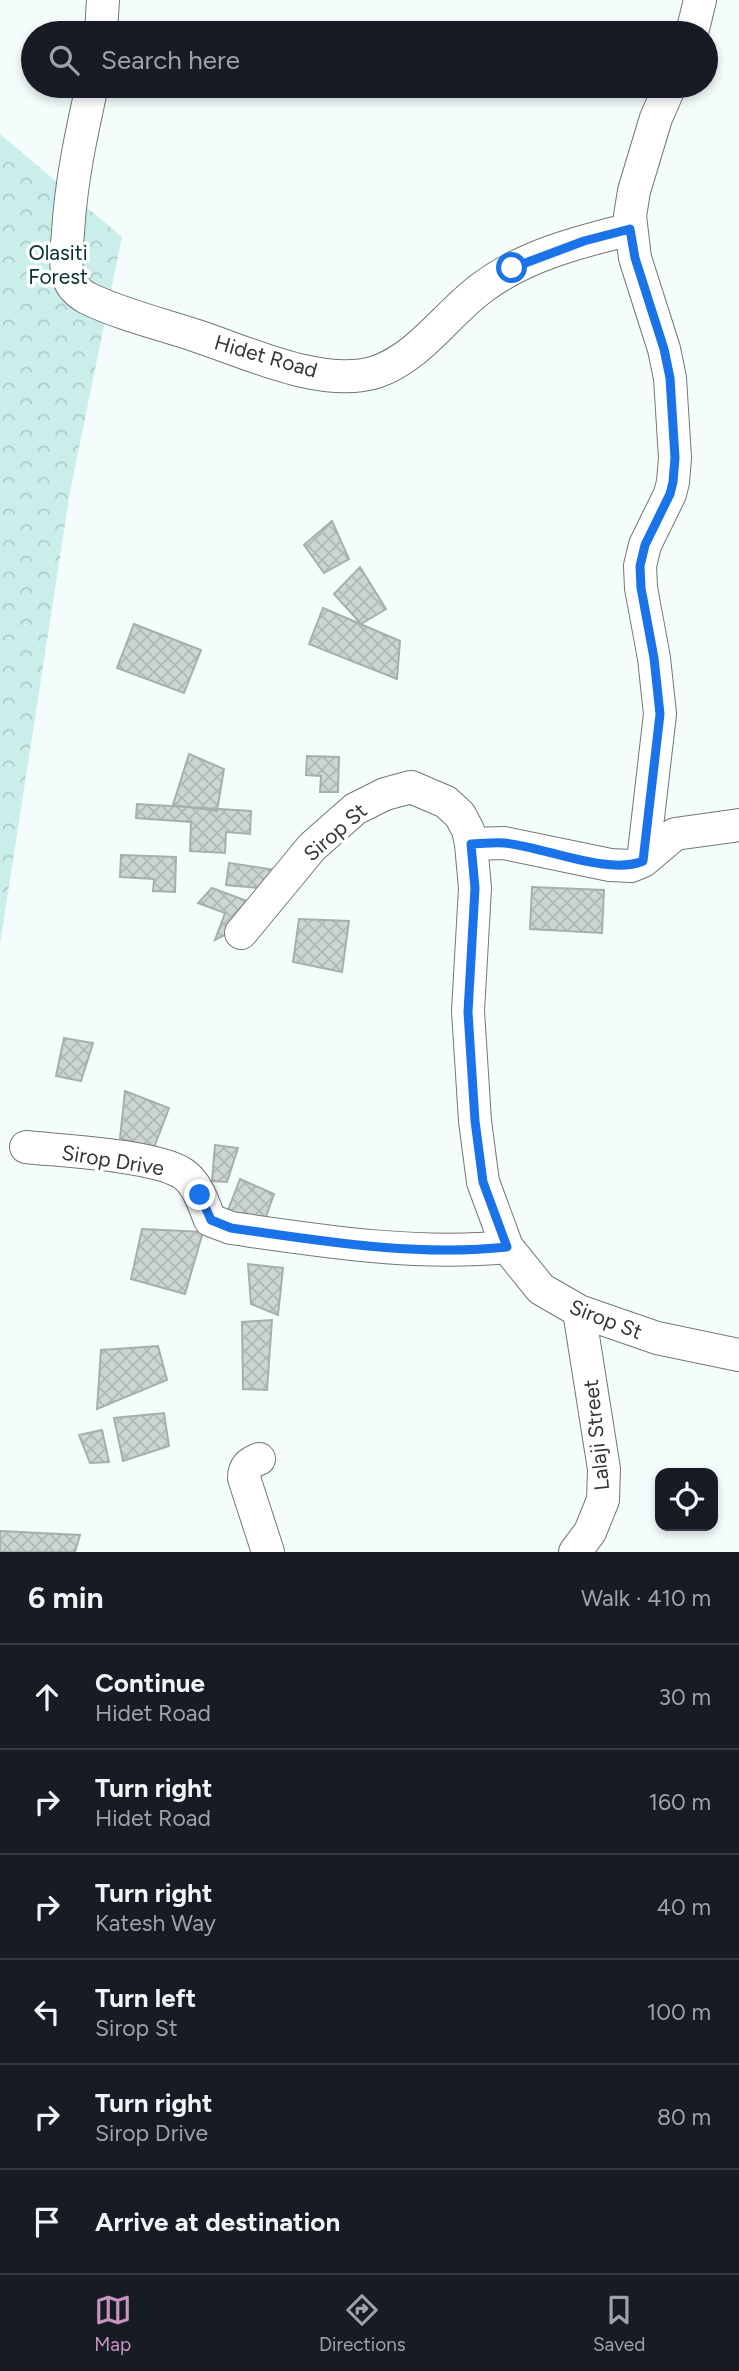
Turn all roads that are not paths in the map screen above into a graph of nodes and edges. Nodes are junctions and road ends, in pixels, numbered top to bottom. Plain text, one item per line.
1 (103, 0) edge
2 (700, 0) edge
3 (102, 21) edge
4 (695, 21) edge
5 (89, 98) edge
6 (665, 98) edge
7 (630, 229) junction
8 (739, 825) edge
9 (471, 844) junction
10 (643, 861) junction
11 (241, 933) dead end
12 (26, 1147) dead end
13 (507, 1247) junction
14 (579, 1311) junction
15 (739, 1355) edge
16 (259, 1459) dead end
17 (268, 1552) edge
18 (575, 1552) edge

1 - 3 street
2 - 4 street
5 - 7 street, Hidet Road
6 - 7 street
7 - 10 street
8 - 10 street
9 - 10 street
9 - 11 street, Sirop St
9 - 13 street, Sirop St
12 - 13 street, Sirop Drive
13 - 14 street, Sirop St
14 - 15 street, Sirop St
14 - 18 street, Lalaji Street
16 - 17 street

